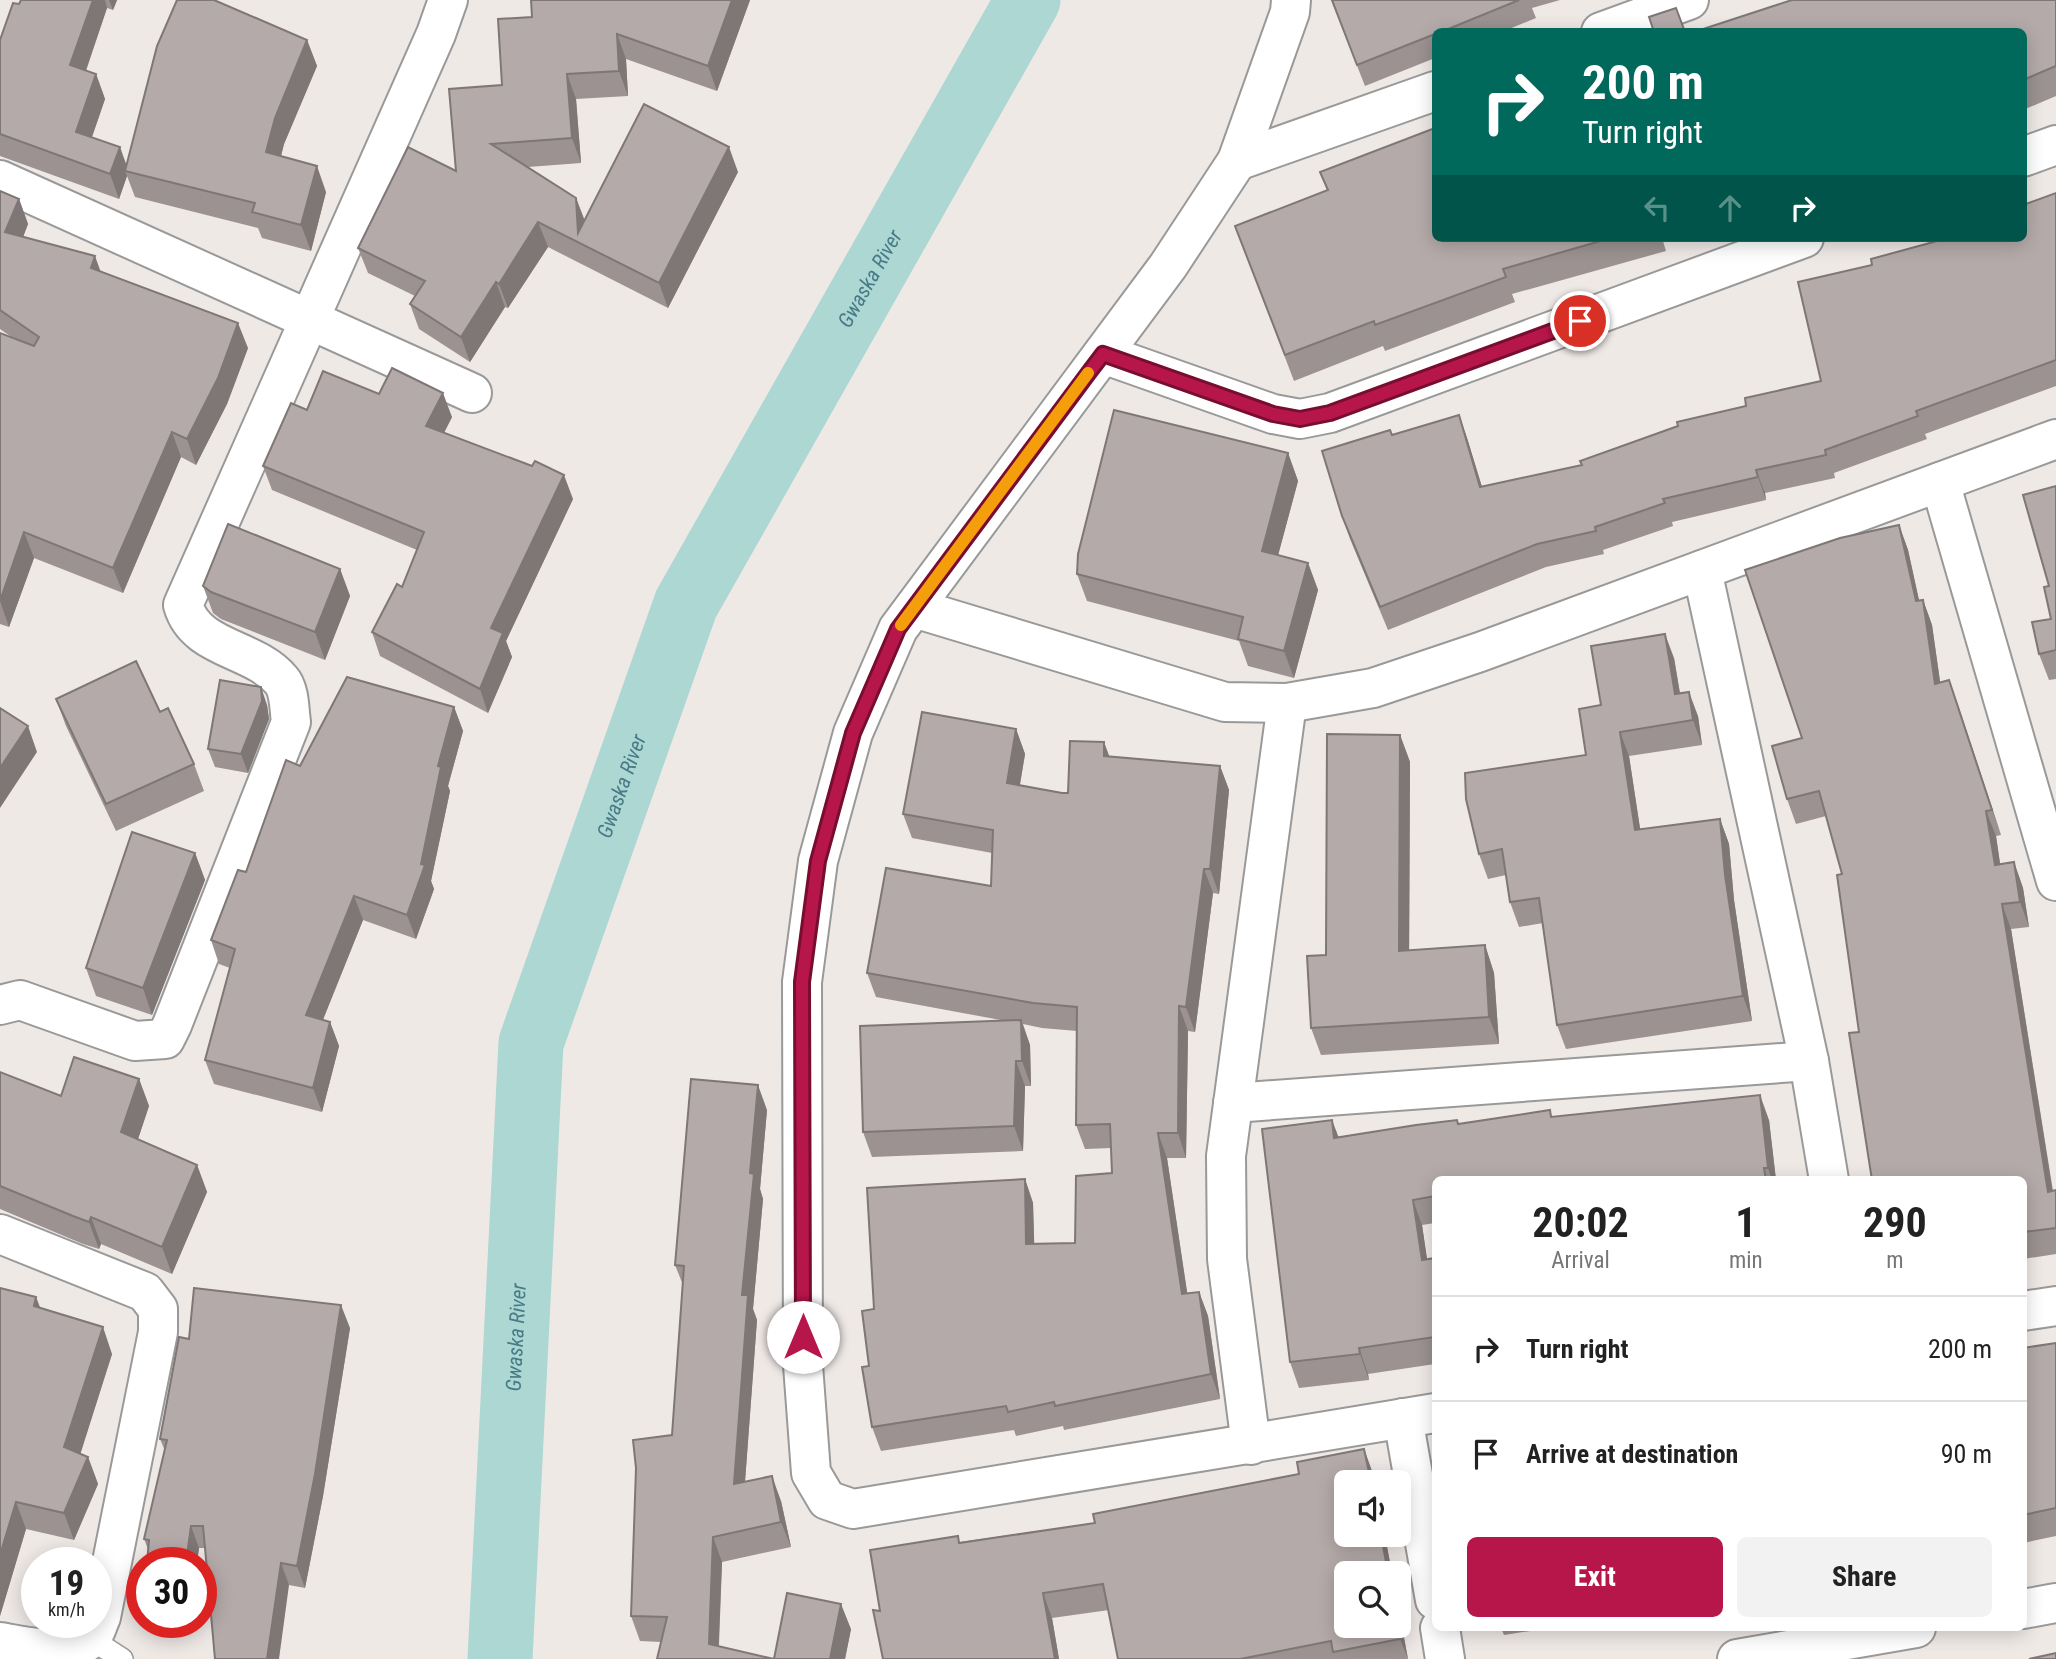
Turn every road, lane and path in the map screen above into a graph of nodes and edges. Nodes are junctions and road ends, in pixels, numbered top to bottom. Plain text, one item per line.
1 (448, 0) edge
2 (1291, 0) edge
3 (1689, 0) edge
4 (1612, 28) edge
5 (1432, 92) edge
6 (2056, 145) edge
7 (2027, 156) edge
8 (1237, 162) junction
9 (0, 180) edge
10 (1793, 242) edge
11 (309, 317) junction
12 (1103, 354) junction
13 (472, 393) dead end
14 (2056, 439) edge
15 (1940, 482) junction
16 (1702, 569) junction
17 (914, 608) junction
18 (1287, 703) junction
19 (2056, 881) edge
20 (0, 1005) edge
21 (1809, 1061) junction
22 (1233, 1102) junction
23 (1828, 1176) edge
24 (0, 1234) edge
25 (2056, 1306) edge
26 (2027, 1310) edge
27 (1419, 1416) edge
28 (1251, 1445) junction
29 (1432, 1566) edge
30 (2056, 1603) edge
31 (2027, 1608) edge
32 (1441, 1631) edge
33 (1899, 1631) edge
34 (0, 1642) edge
35 (106, 1649) edge
36 (1446, 1659) edge
37 (1737, 1659) edge

1 - 11 street
2 - 8 street
3 - 4 street
5 - 8 street
6 - 7 street
8 - 12 street
9 - 11 street
10 - 12 street
11 - 13 street
11 - 20 street
12 - 17 street
14 - 15 street
15 - 16 street
15 - 19 street
16 - 18 street
16 - 21 street
17 - 18 street
17 - 28 street
18 - 22 street
21 - 22 street
21 - 23 street
22 - 28 street
24 - 35 street
25 - 26 street
27 - 28 street
27 - 29 street
30 - 31 street
32 - 36 street
33 - 37 street
34 - 35 street

